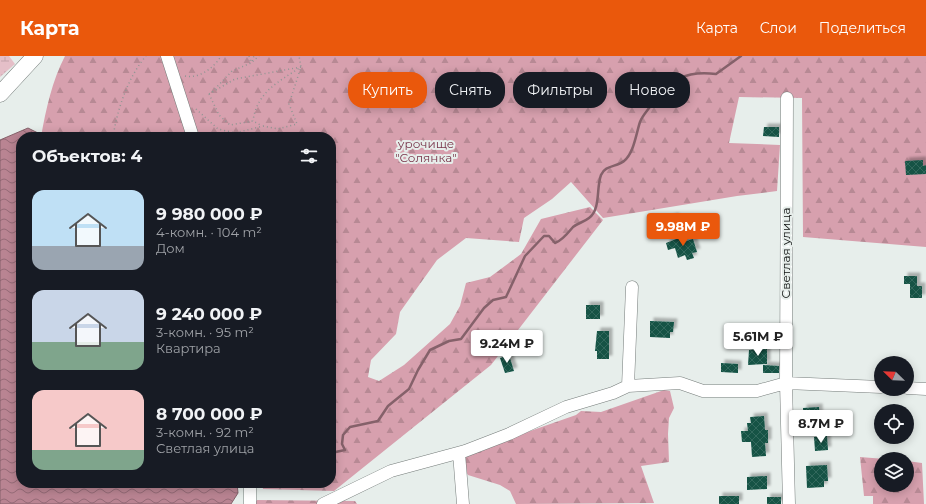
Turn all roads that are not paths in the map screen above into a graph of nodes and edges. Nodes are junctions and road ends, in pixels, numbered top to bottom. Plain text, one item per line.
1 (35, 56) edge
2 (169, 62) edge
3 (0, 94) edge
4 (787, 98) dead end
5 (191, 132) edge
6 (632, 287) dead end
7 (786, 383) junction
8 (628, 386) junction
9 (874, 387) edge
10 (914, 388) edge
11 (926, 389) edge
12 (462, 452) junction
13 (250, 488) edge
14 (250, 504) edge
15 (323, 504) edge
16 (463, 504) edge
17 (789, 504) edge

1 - 3 main road
2 - 5 street
4 - 7 street, Светлая улица
6 - 8 street
7 - 8 street
7 - 9 street
7 - 17 street, Светлая улица
8 - 12 street
10 - 11 street
12 - 15 street
12 - 16 street
13 - 14 street

